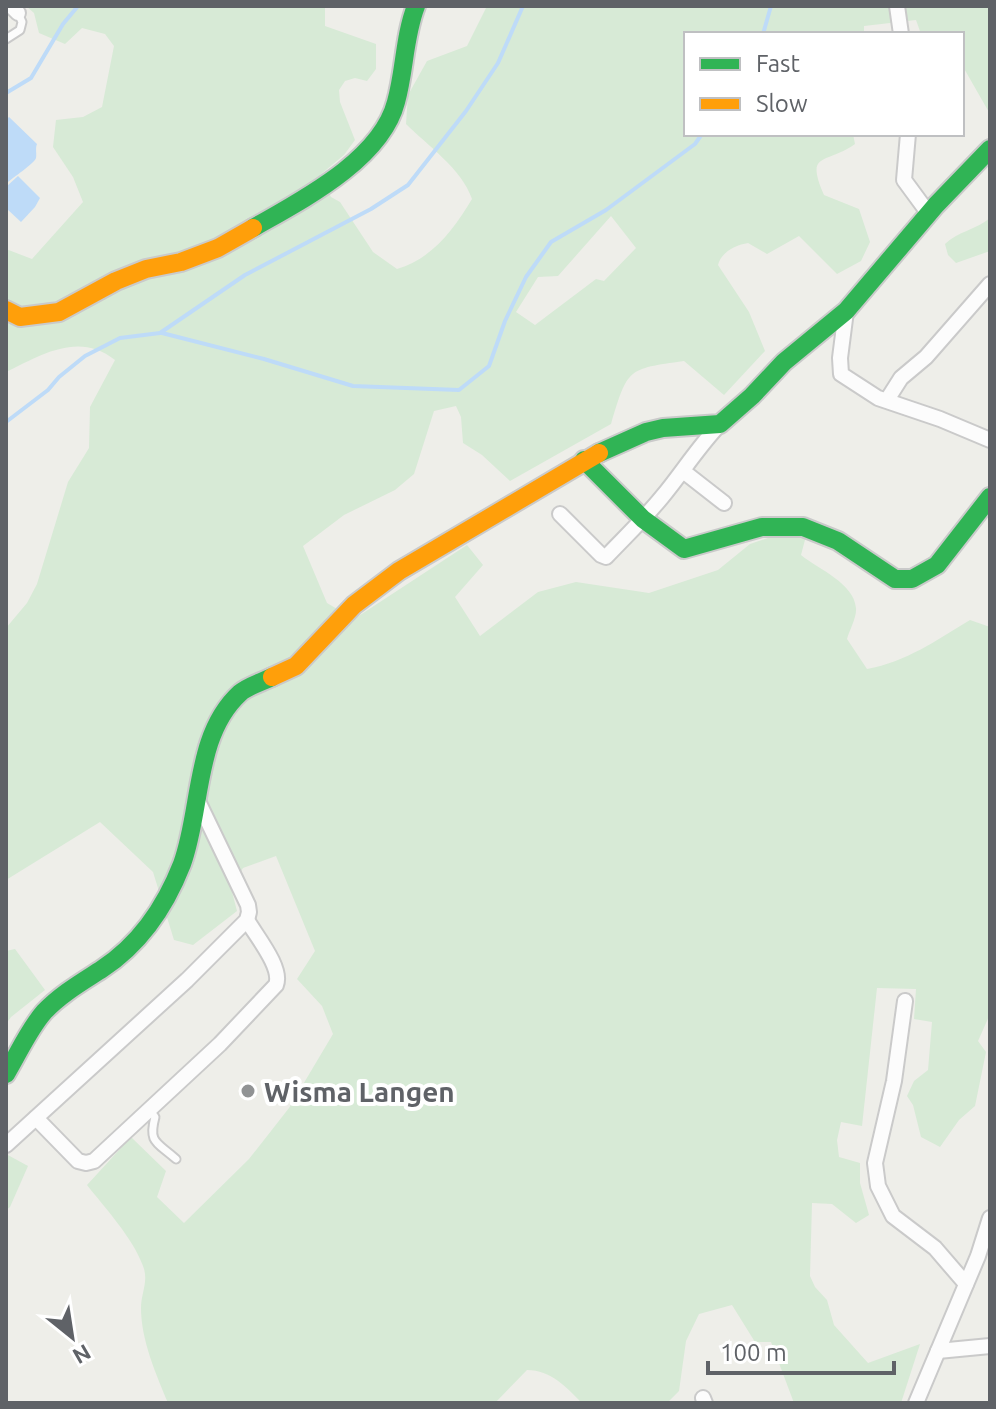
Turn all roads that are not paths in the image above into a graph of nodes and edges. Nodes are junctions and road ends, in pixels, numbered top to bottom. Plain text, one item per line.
1 (416, 6) edge
2 (897, 6) edge
3 (14, 9) edge
4 (901, 32) edge
5 (6, 39) edge
6 (908, 136) edge
7 (990, 149) edge
8 (929, 214) junction
9 (990, 284) edge
10 (6, 310) edge
11 (846, 311) junction
12 (887, 400) junction
13 (720, 424) junction
14 (988, 435) edge
15 (584, 460) junction
16 (683, 471) junction
17 (990, 497) edge
18 (724, 503) dead end
19 (560, 514) dead end
20 (643, 519) junction
21 (197, 798) junction
22 (247, 920) junction
23 (905, 1001) dead end
24 (6, 1074) edge
25 (149, 1109) junction
26 (36, 1118) junction
27 (6, 1145) edge
28 (176, 1159) dead end
29 (990, 1218) edge
30 (976, 1262) junction
31 (990, 1269) edge
32 (966, 1284) junction
33 (990, 1346) edge
34 (938, 1351) junction
35 (916, 1403) edge

1 - 10 street
2 - 4 street
3 - 5 lane
6 - 8 street
7 - 8 street
8 - 11 street
9 - 12 street
11 - 12 street
11 - 13 street
12 - 14 street
13 - 15 street
13 - 16 street
15 - 20 street
15 - 21 street
16 - 18 street
16 - 20 street
17 - 20 street
19 - 20 street
21 - 22 street
21 - 24 street
22 - 25 street
22 - 26 street
23 - 32 street
25 - 26 street
25 - 28 lane
26 - 27 street
29 - 30 street
30 - 31 street
30 - 32 street
32 - 34 street
33 - 34 street
34 - 35 street

